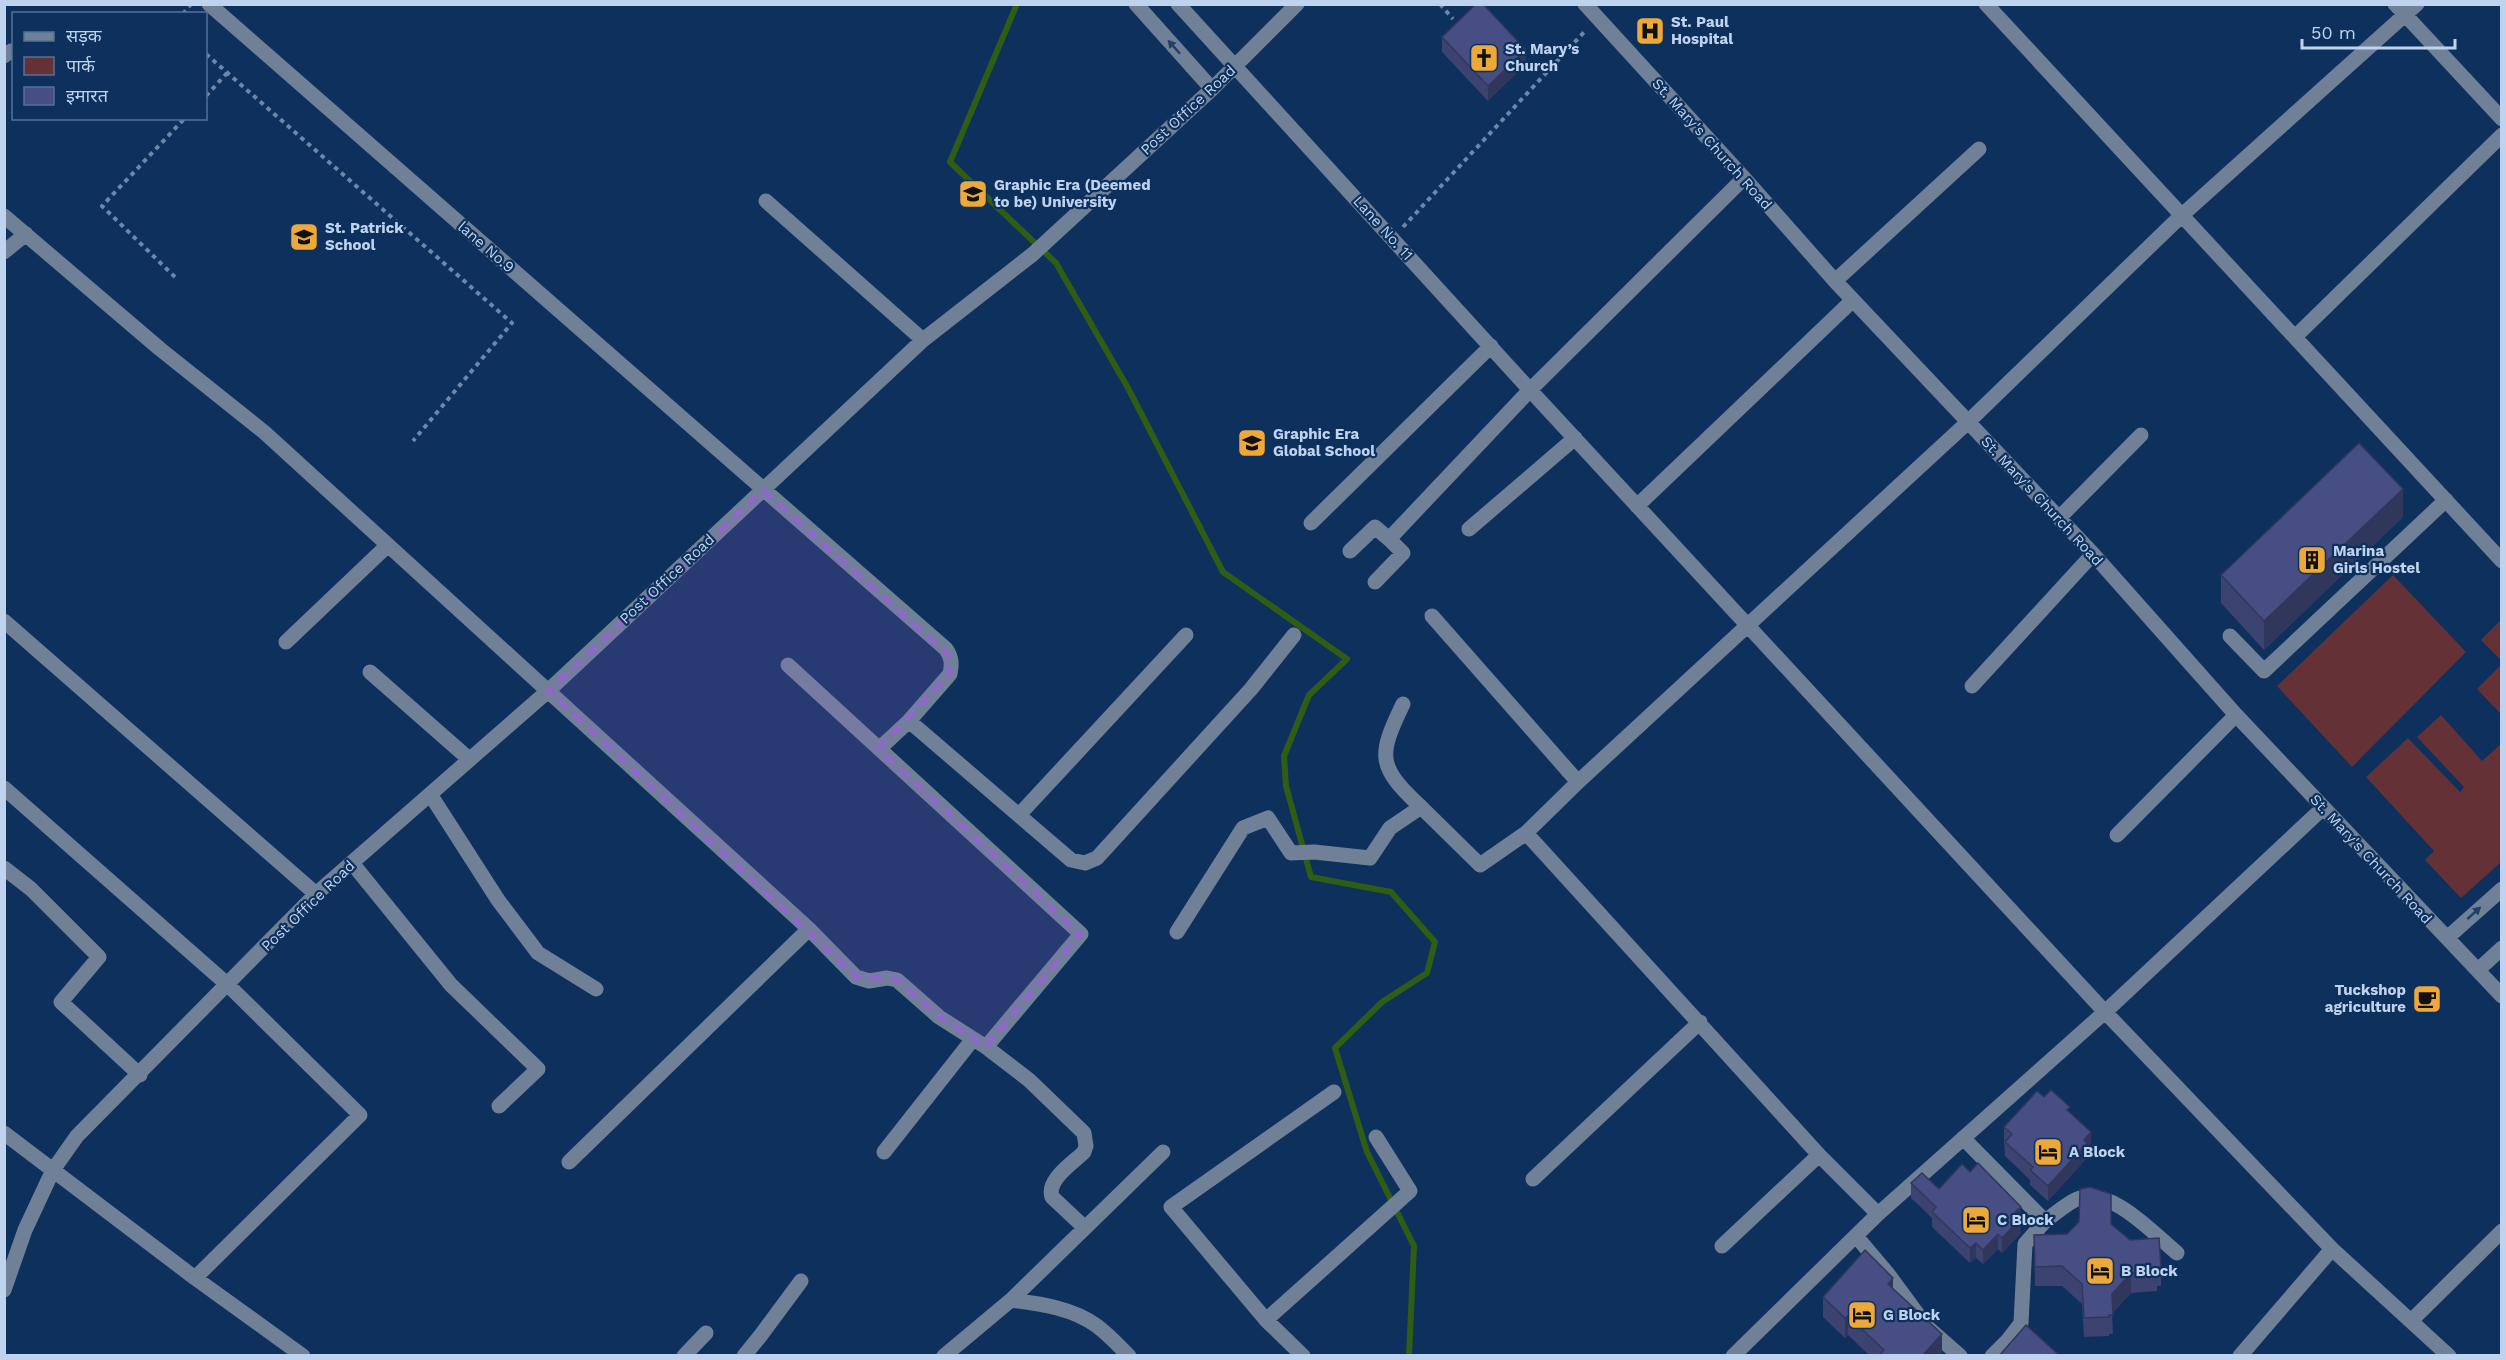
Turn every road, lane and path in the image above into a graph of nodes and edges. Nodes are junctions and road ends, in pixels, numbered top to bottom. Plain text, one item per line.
1 (209, 4) edge
2 (1136, 4) edge
3 (1297, 4) edge
4 (1440, 4) edge
5 (1585, 4) edge
6 (1986, 4) edge
7 (2417, 4) edge
8 (1184, 6) edge
9 (2400, 10) edge
10 (1597, 18) junction
11 (1453, 19) dead end
12 (207, 55) edge
13 (1235, 65) junction
14 (227, 73) junction
15 (1212, 89) junction
16 (207, 95) edge
17 (2502, 119) edge
18 (183, 120) edge
19 (2502, 135) edge
20 (1979, 149) dead end
21 (1744, 178) junction
22 (766, 201) dead end
23 (4, 216) edge
24 (2181, 216) junction
25 (26, 234) junction
26 (1392, 238) junction
27 (4, 252) edge
28 (176, 276) dead end
29 (1835, 282) junction
30 (1853, 300) junction
31 (2296, 336) junction
32 (923, 340) junction
33 (1491, 346) junction
34 (1530, 390) junction
35 (1968, 422) junction
36 (2141, 435) dead end
37 (1575, 438) junction
38 (412, 441) dead end
39 (763, 490) junction
40 (2446, 500) junction
41 (1637, 506) junction
42 (2059, 518) junction
43 (1311, 523) dead end
44 (1469, 529) dead end
45 (1389, 539) junction
46 (388, 544) junction
47 (1350, 551) dead end
48 (2093, 554) junction
49 (2502, 561) edge
50 (1375, 582) dead end
51 (1432, 616) dead end
52 (4, 621) edge
53 (1747, 625) junction
54 (1294, 635) dead end
55 (1186, 636) dead end
56 (2230, 636) dead end
57 (286, 642) dead end
58 (788, 665) dead end
59 (370, 672) dead end
60 (1972, 686) dead end
61 (548, 691) junction
62 (1403, 704) dead end
63 (2236, 715) junction
64 (909, 721) junction
65 (879, 749) junction
66 (469, 759) junction
67 (1578, 782) junction
68 (4, 788) edge
69 (430, 794) junction
70 (1421, 807) junction
71 (2323, 808) junction
72 (1019, 815) junction
73 (1526, 833) junction
74 (2117, 835) dead end
75 (352, 863) junction
76 (4, 868) edge
77 (2502, 889) edge
78 (316, 894) junction
79 (809, 929) junction
80 (1177, 932) dead end
81 (2447, 938) junction
82 (2502, 948) edge
83 (2478, 970) junction
84 (228, 985) junction
85 (596, 989) dead end
86 (2502, 996) edge
87 (2105, 1012) junction
88 (1700, 1022) junction
89 (979, 1043) junction
90 (140, 1074) junction
91 (1334, 1092) dead end
92 (499, 1106) dead end
93 (4, 1133) edge
94 (1376, 1137) dead end
95 (1964, 1138) junction
96 (885, 1152) dead end
97 (1163, 1152) dead end
98 (1819, 1155) junction
99 (569, 1162) dead end
100 (52, 1170) junction
101 (1533, 1179) dead end
102 (1878, 1214) junction
103 (2045, 1221) junction
104 (1085, 1228) junction
105 (2502, 1231) edge
106 (1856, 1236) junction
107 (1722, 1246) dead end
108 (2332, 1249) junction
109 (2177, 1253) dead end
110 (195, 1278) junction
111 (801, 1281) dead end
112 (4, 1290) edge
113 (1011, 1300) junction
114 (1266, 1320) junction
115 (2411, 1321) junction
116 (706, 1334) dead end
117 (690, 1354) edge
118 (303, 1356) edge
119 (744, 1356) edge
120 (944, 1356) edge
121 (1129, 1356) edge
122 (1303, 1356) edge
123 (1733, 1356) edge
124 (1960, 1356) edge
125 (1992, 1356) edge
126 (2240, 1356) edge
127 (2449, 1356) edge

1 - 39 street, lane No.9
15 -> 2 street
3 - 13 street, Post Office Road
4 - 11 path
5 - 10 street, St. Mary's Church Road
6 - 24 street
7 - 9 street
8 - 13 street, Lane No. 11
9 - 17 street
9 - 24 street
10 - 21 street, St. Mary's Church Road
10 - 26 path
12 - 14 path
13 - 15 street, Post Office Road
13 - 26 street, Lane No. 11
14 - 16 path
14 - 38 path
15 - 32 street, Post Office Road
18 - 28 path
19 - 31 street
20 - 29 street
21 - 29 street, St. Mary's Church Road
21 - 34 street
22 - 32 street
23 - 25 street
24 - 31 street
24 - 35 street
25 - 27 street
25 - 46 street
26 - 33 street, Lane No. 11
29 - 30 street, St. Mary's Church Road
30 - 35 street, St. Mary's Church Road
30 - 41 street
31 - 40 street
32 - 39 street, Post Office Road
33 - 34 street, Lane No. 11
33 - 43 street
34 - 37 street, Lane No. 11
34 - 45 street
35 - 42 street, St. Mary's Church Road
35 - 53 street
36 - 42 street
37 - 41 street, Lane No. 11
37 - 44 street
39 - 61 street, Post Office Road
39 - 64 street, lane No.9
40 - 49 street
40 - 56 street
41 - 53 street, Lane No. 11
42 - 48 street, St. Mary's Church Road
45 - 47 street
45 - 50 street
46 - 57 street
46 - 61 street
48 - 60 street
48 - 63 street, St. Mary's Church Road
51 - 67 street
52 - 78 street
53 - 67 street
53 - 87 street, Lane No. 11
54 - 72 street
55 - 72 street
58 - 65 street
59 - 66 street
61 - 66 street, Post Office Road
61 - 79 street
62 - 70 street
63 - 71 street, St. Mary's Church Road
63 - 74 street
64 - 65 street, lane No.9
64 - 72 street
65 - 89 street
66 - 69 street, Post Office Road
67 - 73 street
68 - 84 street
69 - 75 street, Post Office Road
69 - 85 street
70 - 73 street
70 - 80 street
71 - 81 street, St. Mary's Church Road
71 - 87 street
73 - 88 street
75 - 78 street, Post Office Road
75 - 92 street
76 - 90 street
81 -> 77 street
78 - 84 street, Post Office Road
79 - 89 street
79 - 99 street
81 - 83 street, St. Mary's Church Road
82 - 83 street
83 - 86 street, St. Mary's Church Road
84 - 90 street, Post Office Road
84 - 110 street
87 - 95 street
87 - 108 street, Lane No. 11
88 - 98 street
88 - 101 street
89 - 96 street
89 - 104 street
90 - 100 street, Post Office Road
91 - 114 street
93 - 100 street
94 - 114 street
95 - 102 street
95 - 103 street
97 - 104 street
98 - 102 street
98 - 107 street
100 - 110 street
100 - 112 street, Post Office Road
102 - 106 street
103 - 109 street
103 - 125 street
104 - 113 street
105 - 115 street
106 - 123 street
106 - 124 street
108 - 115 street, Lane No. 11
108 - 126 street
110 - 118 street
111 - 119 street
113 - 120 street
113 - 121 street
114 - 122 street
115 - 127 street, Lane No. 11
116 - 117 street

